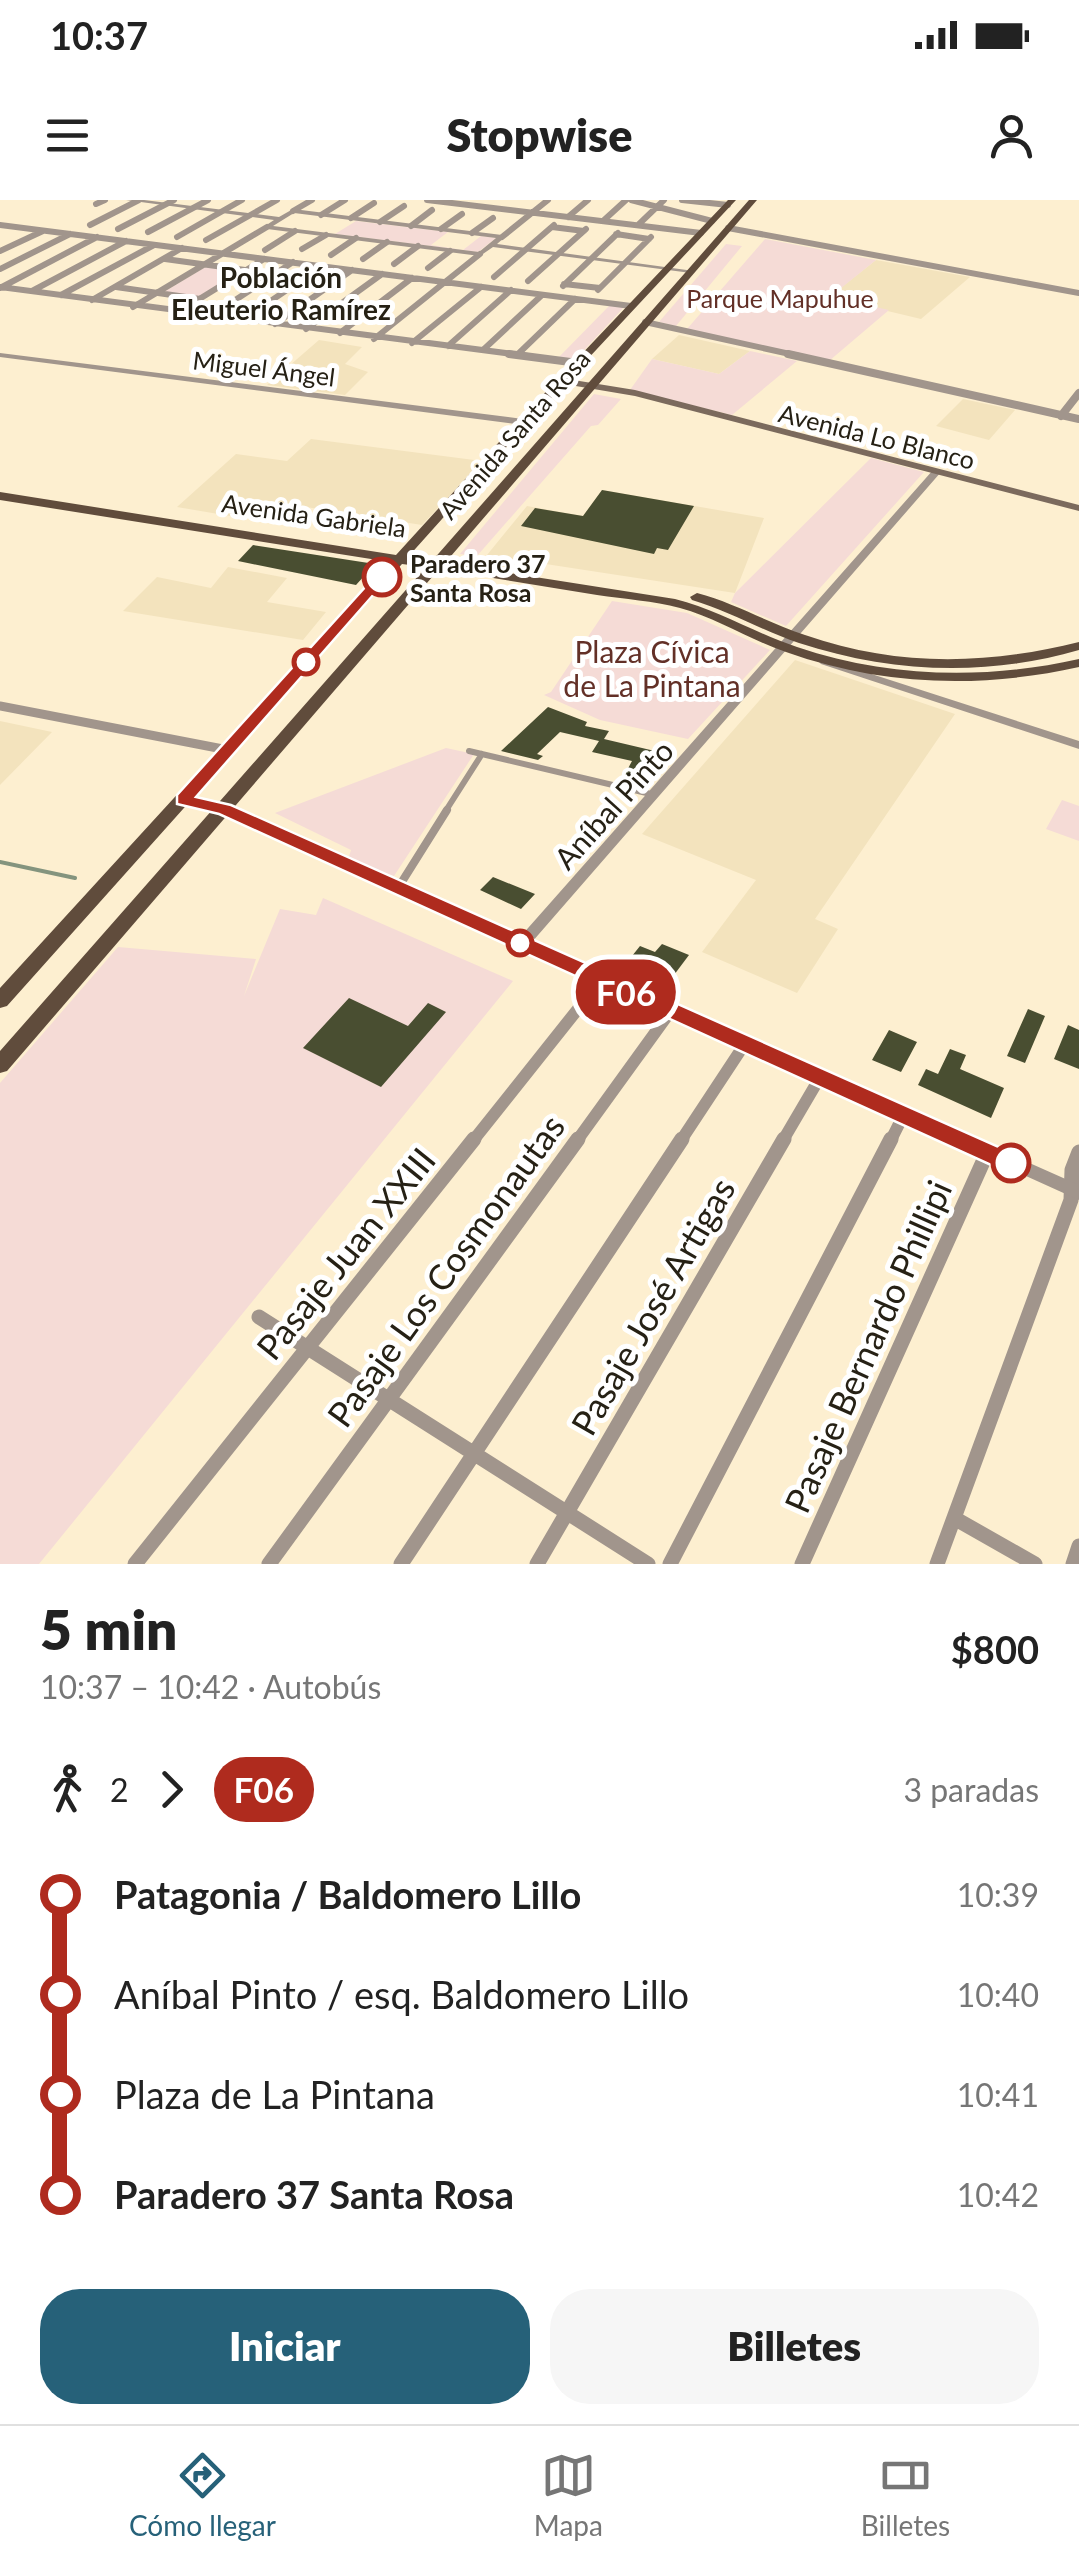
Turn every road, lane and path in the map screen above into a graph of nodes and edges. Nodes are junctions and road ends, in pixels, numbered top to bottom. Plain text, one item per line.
1 (105, 200) edge
2 (129, 200) edge
3 (138, 200) edge
4 (174, 200) edge
5 (208, 200) edge
6 (242, 200) edge
7 (276, 200) edge
8 (312, 200) edge
9 (345, 200) edge
10 (430, 200) edge
11 (508, 200) edge
12 (548, 200) edge
13 (588, 200) edge
14 (628, 200) edge
15 (664, 200) edge
16 (682, 200) edge
17 (753, 200) edge
18 (468, 202) edge
19 (730, 202) edge
20 (374, 203) dead end
21 (96, 204) dead end
22 (165, 204) junction
23 (404, 206) dead end
24 (657, 207) junction
25 (193, 208) junction
26 (497, 208) junction
27 (432, 210) dead end
28 (293, 211) junction
29 (222, 212) junction
30 (532, 212) junction
31 (462, 214) dead end
32 (250, 215) junction
33 (321, 215) junction
34 (568, 217) junction
35 (350, 218) junction
36 (493, 218) dead end
37 (280, 219) junction
38 (603, 221) junction
39 (380, 222) junction
40 (712, 222) junction
41 (0, 225) edge
42 (90, 225) dead end
43 (638, 225) junction
44 (410, 226) junction
45 (15, 227) junction
46 (267, 227) junction
47 (728, 228) junction
48 (43, 230) junction
49 (441, 230) junction
50 (295, 231) junction
51 (472, 233) junction
52 (702, 233) junction
53 (0, 234) edge
54 (70, 234) junction
55 (326, 234) junction
56 (502, 237) junction
57 (97, 238) junction
58 (356, 238) junction
59 (126, 241) junction
60 (387, 242) junction
61 (154, 244) junction
62 (492, 245) junction
63 (418, 246) junction
64 (182, 248) junction
65 (302, 249) dead end
66 (265, 250) dead end
67 (450, 250) junction
68 (526, 250) junction
69 (0, 251) edge
70 (223, 254) junction
71 (480, 254) junction
72 (558, 254) junction
73 (331, 255) dead end
74 (592, 258) junction
75 (163, 259) junction
76 (264, 259) junction
77 (362, 260) dead end
78 (293, 262) junction
79 (626, 262) junction
80 (204, 264) junction
81 (394, 264) dead end
82 (322, 266) junction
83 (428, 268) dead end
84 (671, 268) junction
85 (0, 269) edge
86 (245, 270) junction
87 (352, 270) junction
88 (691, 271) junction
89 (382, 274) junction
90 (412, 278) junction
91 (446, 282) junction
92 (115, 286) junction
93 (480, 286) junction
94 (0, 288) edge
95 (510, 290) junction
96 (31, 292) junction
97 (157, 292) junction
98 (1079, 293) edge
99 (542, 294) junction
100 (61, 296) junction
101 (200, 298) junction
102 (575, 299) junction
103 (92, 300) junction
104 (136, 305) junction
105 (632, 306) junction
106 (126, 311) dead end
107 (180, 311) junction
108 (211, 316) junction
109 (242, 320) junction
110 (645, 322) junction
111 (275, 324) junction
112 (306, 328) junction
113 (340, 333) junction
114 (376, 338) junction
115 (412, 343) junction
116 (368, 344) dead end
117 (448, 346) junction
118 (483, 350) junction
119 (0, 354) edge
120 (518, 354) junction
121 (578, 363) junction
122 (560, 382) junction
123 (587, 386) junction
124 (1079, 394) edge
125 (1062, 416) junction
126 (1079, 420) edge
127 (524, 422) junction
128 (936, 472) junction
129 (0, 493) edge
130 (1079, 508) edge
131 (402, 555) junction
132 (436, 561) junction
133 (789, 642) junction
134 (1079, 646) edge
135 (816, 657) junction
136 (1079, 663) edge
137 (910, 668) junction
138 (933, 697) junction
139 (0, 706) edge
140 (1079, 745) edge
141 (228, 750) junction
142 (469, 751) dead end
143 (482, 754) junction
144 (655, 794) junction
145 (184, 800) junction
146 (224, 809) junction
147 (398, 888) junction
148 (522, 944) junction
149 (600, 980) junction
150 (0, 1001) edge
151 (670, 1012) junction
152 (744, 1045) junction
153 (0, 1065) edge
154 (819, 1079) junction
155 (903, 1116) junction
156 (987, 1152) junction
157 (1079, 1152) edge
158 (1076, 1191) edge
159 (259, 1317) dead end
160 (308, 1348) junction
161 (388, 1399) junction
162 (474, 1453) junction
163 (568, 1512) junction
164 (954, 1518) junction
165 (1079, 1546) edge
166 (136, 1564) edge
167 (269, 1564) edge
168 (401, 1564) edge
169 (537, 1564) edge
170 (648, 1564) edge
171 (670, 1564) edge
172 (802, 1564) edge
173 (937, 1564) edge
174 (1036, 1564) edge
175 (1074, 1564) edge

1 - 21 street
2 - 3 street
3 - 22 street
3 - 42 street
4 - 22 street
5 - 25 street
6 - 29 street
7 - 32 street
8 - 28 street
9 - 33 street
10 - 18 street
11 - 26 street
12 - 30 street
13 - 34 street
14 - 24 street
14 - 38 street
15 - 24 street
16 - 19 street
17 - 47 main road, Avenida Santa Rosa
18 - 26 street
19 - 40 main road, Avenida Santa Rosa
20 - 35 street
22 - 25 street
22 - 25 street
23 - 39 street
24 - 40 street
24 - 43 street
25 - 29 street
26 - 30 street
27 - 44 street
28 - 33 street
28 - 37 street
29 - 32 street
29 - 32 street
30 - 34 street
30 - 56 street
31 - 49 street
32 - 37 street
33 - 35 street
34 - 38 street
35 - 39 street
36 - 51 street
37 - 46 street
38 - 43 street
39 - 44 street
40 - 52 main road, Avenida Santa Rosa
41 - 45 street
43 - 52 street
44 - 49 street
45 - 48 street
45 - 53 street
46 - 50 street
46 - 70 street
47 - 88 main road, Avenida Santa Rosa
47 - 98 street
48 - 54 street
48 - 69 street
49 - 51 street
50 - 55 street
50 - 66 street
51 - 56 street
52 - 84 main road, Avenida Santa Rosa
54 - 57 street
54 - 85 street
55 - 58 street
55 - 65 street
56 - 62 street
57 - 59 street
57 - 94 street
58 - 60 street
58 - 73 street
59 - 61 street
59 - 96 street
60 - 63 street
60 - 77 street
61 - 64 street
61 - 100 street
62 - 68 street
62 - 71 street
63 - 67 street
63 - 81 street
64 - 70 street
64 - 75 street
67 - 71 street
67 - 83 street
68 - 72 street
68 - 72 street
68 - 72 street
70 - 76 street
70 - 80 street
71 - 91 street
72 - 74 street
74 - 79 street
74 - 79 street
74 - 79 street
75 - 80 street
75 - 92 street
76 - 78 street
76 - 86 street
78 - 82 street
78 - 108 street
79 - 84 street
80 - 86 street
80 - 97 street
82 - 87 street
82 - 109 street
84 - 88 street
84 - 105 main road, Avenida Santa Rosa
86 - 101 street
87 - 89 street
87 - 111 street
88 - 110 main road, Avenida Santa Rosa
89 - 90 street
89 - 112 street
90 - 91 street
90 - 113 street
91 - 93 street
91 - 114 street
92 - 97 street
92 - 103 street
93 - 95 street
93 - 115 street
94 - 96 street
95 - 99 street
95 - 117 street
96 - 100 street
97 - 101 street
97 - 104 street
99 - 102 street
99 - 118 street
100 - 103 street
101 - 107 street
102 - 105 street
102 - 120 street
103 - 104 street
104 - 106 street
104 - 107 street
105 - 121 main road, Avenida Santa Rosa
107 - 108 street
108 - 109 street
109 - 111 street
110 - 123 main road, Avenida Santa Rosa
110 - 125 street
111 - 112 street
112 - 113 street
113 - 114 street
114 - 115 street
114 - 116 street
115 - 117 street
117 - 118 street
118 - 120 street
119 - 127 street, Miguel Ángel
120 - 121 street
121 - 122 main road, Avenida Santa Rosa
122 - 123 main road, Avenida Lo Blanco
122 - 127 main road, Avenida Santa Rosa
123 - 128 main road, Avenida Lo Blanco
123 - 132 main road, Avenida Santa Rosa
124 - 125 street
125 - 126 street
127 - 131 main road, Avenida Santa Rosa
128 - 130 main road, Avenida Lo Blanco
128 - 133 street, Aníbal Pinto
129 - 131 main road, Avenida Gabriela
131 - 132 main road, Avenida Gabriela
131 - 141 main road, Avenida Santa Rosa
132 - 133 main road, Avenida Gabriela
132 - 146 main road, Avenida Santa Rosa
133 - 135 main road
133 - 137 main road
133 - 144 street, Aníbal Pinto
134 - 137 main road
135 - 137 main road
135 - 138 street
136 - 137 main road
137 - 138 street
138 - 140 street
139 - 141 street
141 - 145 main road, Avenida Santa Rosa
142 - 143 street
143 - 144 street
143 - 147 street
144 - 148 street, Aníbal Pinto
145 - 146 street
145 - 150 main road, Avenida Santa Rosa
146 - 147 street
146 - 153 main road, Avenida Santa Rosa
147 - 148 street
148 - 149 street
149 - 151 street
149 - 160 street, Pasaje Juan XXIII
151 - 152 street
151 - 161 street, Pasaje Los Cosmonautas
152 - 154 street
152 - 162 street
154 - 155 street
154 - 163 street, Pasaje José Artigas
155 - 156 street
155 - 171 street
156 - 158 street
156 - 172 street, Pasaje Bernardo Phillipi
157 - 158 street
158 - 164 street
159 - 160 street
160 - 161 street
160 - 166 street, Pasaje Juan XXIII
161 - 162 street
161 - 167 street, Pasaje Los Cosmonautas
162 - 163 street
162 - 168 street
163 - 169 street, Pasaje José Artigas
163 - 170 street
164 - 173 street
164 - 174 street
165 - 175 street

